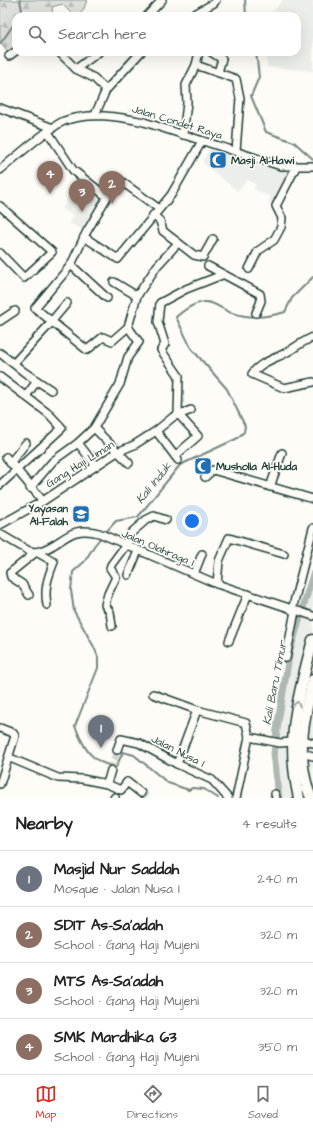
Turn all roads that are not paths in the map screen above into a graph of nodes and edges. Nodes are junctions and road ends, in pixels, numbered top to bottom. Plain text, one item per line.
1 (162, 0) edge
2 (216, 0) edge
3 (151, 12) edge
4 (199, 12) edge
5 (12, 54) edge
6 (9, 56) dead end
7 (65, 56) edge
8 (94, 56) edge
9 (137, 56) edge
10 (198, 56) edge
11 (217, 56) edge
12 (196, 65) junction
13 (76, 69) junction
14 (218, 72) junction
15 (106, 90) junction
16 (0, 108) edge
17 (95, 115) junction
18 (51, 130) junction
19 (183, 136) junction
20 (202, 141) junction
21 (236, 151) junction
22 (310, 166) edge
23 (296, 167) junction
24 (0, 170) edge
25 (107, 197) junction
26 (0, 206) edge
27 (158, 208) junction
28 (154, 215) junction
29 (84, 237) junction
30 (212, 239) dead end
31 (178, 243) junction
32 (0, 253) edge
33 (71, 265) junction
34 (208, 266) dead end
35 (249, 269) dead end
36 (222, 275) junction
37 (114, 282) dead end
38 (137, 296) junction
39 (107, 298) dead end
40 (67, 303) dead end
41 (15, 312) dead end
42 (256, 313) dead end
43 (0, 321) edge
44 (50, 324) junction
45 (128, 327) junction
46 (313, 337) edge
47 (0, 353) edge
48 (14, 363) junction
49 (1, 378) edge
50 (37, 381) junction
51 (313, 382) edge
52 (51, 390) dead end
53 (26, 396) junction
54 (190, 410) dead end
55 (178, 414) junction
56 (94, 428) junction
57 (156, 431) junction
58 (26, 443) dead end
59 (78, 443) junction
60 (117, 452) junction
61 (282, 453) dead end
62 (129, 463) dead end
63 (96, 466) junction
64 (17, 471) junction
65 (205, 477) dead end
66 (0, 485) edge
67 (270, 487) junction
68 (30, 488) junction
69 (313, 499) edge
70 (42, 501) junction
71 (166, 520) dead end
72 (0, 525) edge
73 (313, 528) edge
74 (0, 534) edge
75 (125, 546) junction
76 (138, 551) junction
77 (36, 552) junction
78 (202, 554) dead end
79 (284, 554) dead end
80 (194, 574) junction
81 (128, 575) dead end
82 (217, 584) junction
83 (248, 594) junction
84 (29, 595) dead end
85 (47, 605) dead end
86 (297, 611) junction
87 (313, 616) edge
88 (112, 626) dead end
89 (313, 640) edge
90 (229, 641) dead end
91 (286, 658) dead end
92 (313, 680) edge
93 (153, 694) dead end
94 (197, 710) junction
95 (0, 728) edge
96 (249, 737) junction
97 (313, 742) edge
98 (297, 746) junction
99 (117, 750) tunnel mouth
100 (313, 756) edge
101 (10, 758) junction
102 (177, 764) junction
103 (111, 770) tunnel mouth
104 (0, 784) edge
105 (107, 784) junction
106 (142, 793) tunnel mouth
107 (228, 798) edge
108 (236, 798) edge
109 (299, 798) edge
110 (311, 798) edge

1 - 3 street
2 - 4 street
5 - 6 street
7 - 13 street
8 - 13 street
9 - 15 street
10 - 12 street
11 - 14 street
12 - 14 street
12 - 19 street
13 - 15 street
14 - 21 street
15 - 17 street
16 - 18 street
17 - 18 street, Jalan Condet Raya
17 - 19 street, Jalan Condet Raya
18 - 24 street, Jalan Condet Raya
18 - 25 street
19 - 20 street, Jalan Condet Raya
20 - 21 street, Jalan Condet Raya
20 - 27 street
21 - 23 street, Jalan Condet Raya
22 - 23 street, Jalan Condet Raya
23 - 35 street
25 - 27 street
25 - 29 street
26 - 32 street
27 - 28 street
28 - 29 street
28 - 31 street
29 - 33 street
30 - 31 street
31 - 38 street
33 - 39 street
33 - 44 street
34 - 36 street
36 - 42 street
36 - 55 street
37 - 38 street
38 - 45 street
40 - 44 street
41 - 43 street
44 - 45 street
44 - 48 street
45 - 56 street
46 - 51 street
47 - 48 street
48 - 50 street
49 - 53 street
50 - 52 street
50 - 53 street
53 - 64 street
54 - 55 street, Gang Haji Liman
55 - 57 street, Gang Haji Liman
55 - 57 street
56 - 59 street
56 - 60 street
57 - 60 street, Gang Haji Liman
58 - 64 street
59 - 63 street
59 - 68 street
60 - 62 street
60 - 63 street, Gang Haji Liman
61 - 67 street
63 - 70 street, Gang Haji Liman
64 - 66 street
64 - 68 street
65 - 67 street
67 - 69 street
68 - 70 street
70 - 72 street, Gang Haji Liman
71 - 75 street
73 - 86 street
74 - 77 street
75 - 76 street, Jalan Olahraga I
75 - 77 street, Jalan Olahraga I
75 - 88 street
76 - 80 street, Jalan Olahraga I
76 - 81 street
77 - 84 street, Jalan Olahraga I
77 - 85 street
78 - 80 street
79 - 82 street
80 - 82 street, Jalan Olahraga I
82 - 83 street, Jalan Olahraga I
83 - 86 street, Jalan Olahraga I
83 - 90 street
86 - 87 street, Jalan Olahraga I
86 - 91 street
98 -> 89 highway
92 - 98 highway
93 - 94 street
94 - 96 street
94 - 102 street
95 - 101 street
96 - 98 street
96 - 108 street
97 - 98 street
98 - 100 street
98 - 109 highway
98 - 110 highway
99 - 102 street, Jalan Nusa I
101 - 104 street
101 - 105 street
102 - 107 street, Jalan Nusa I
103 - 105 street
105 - 106 street

